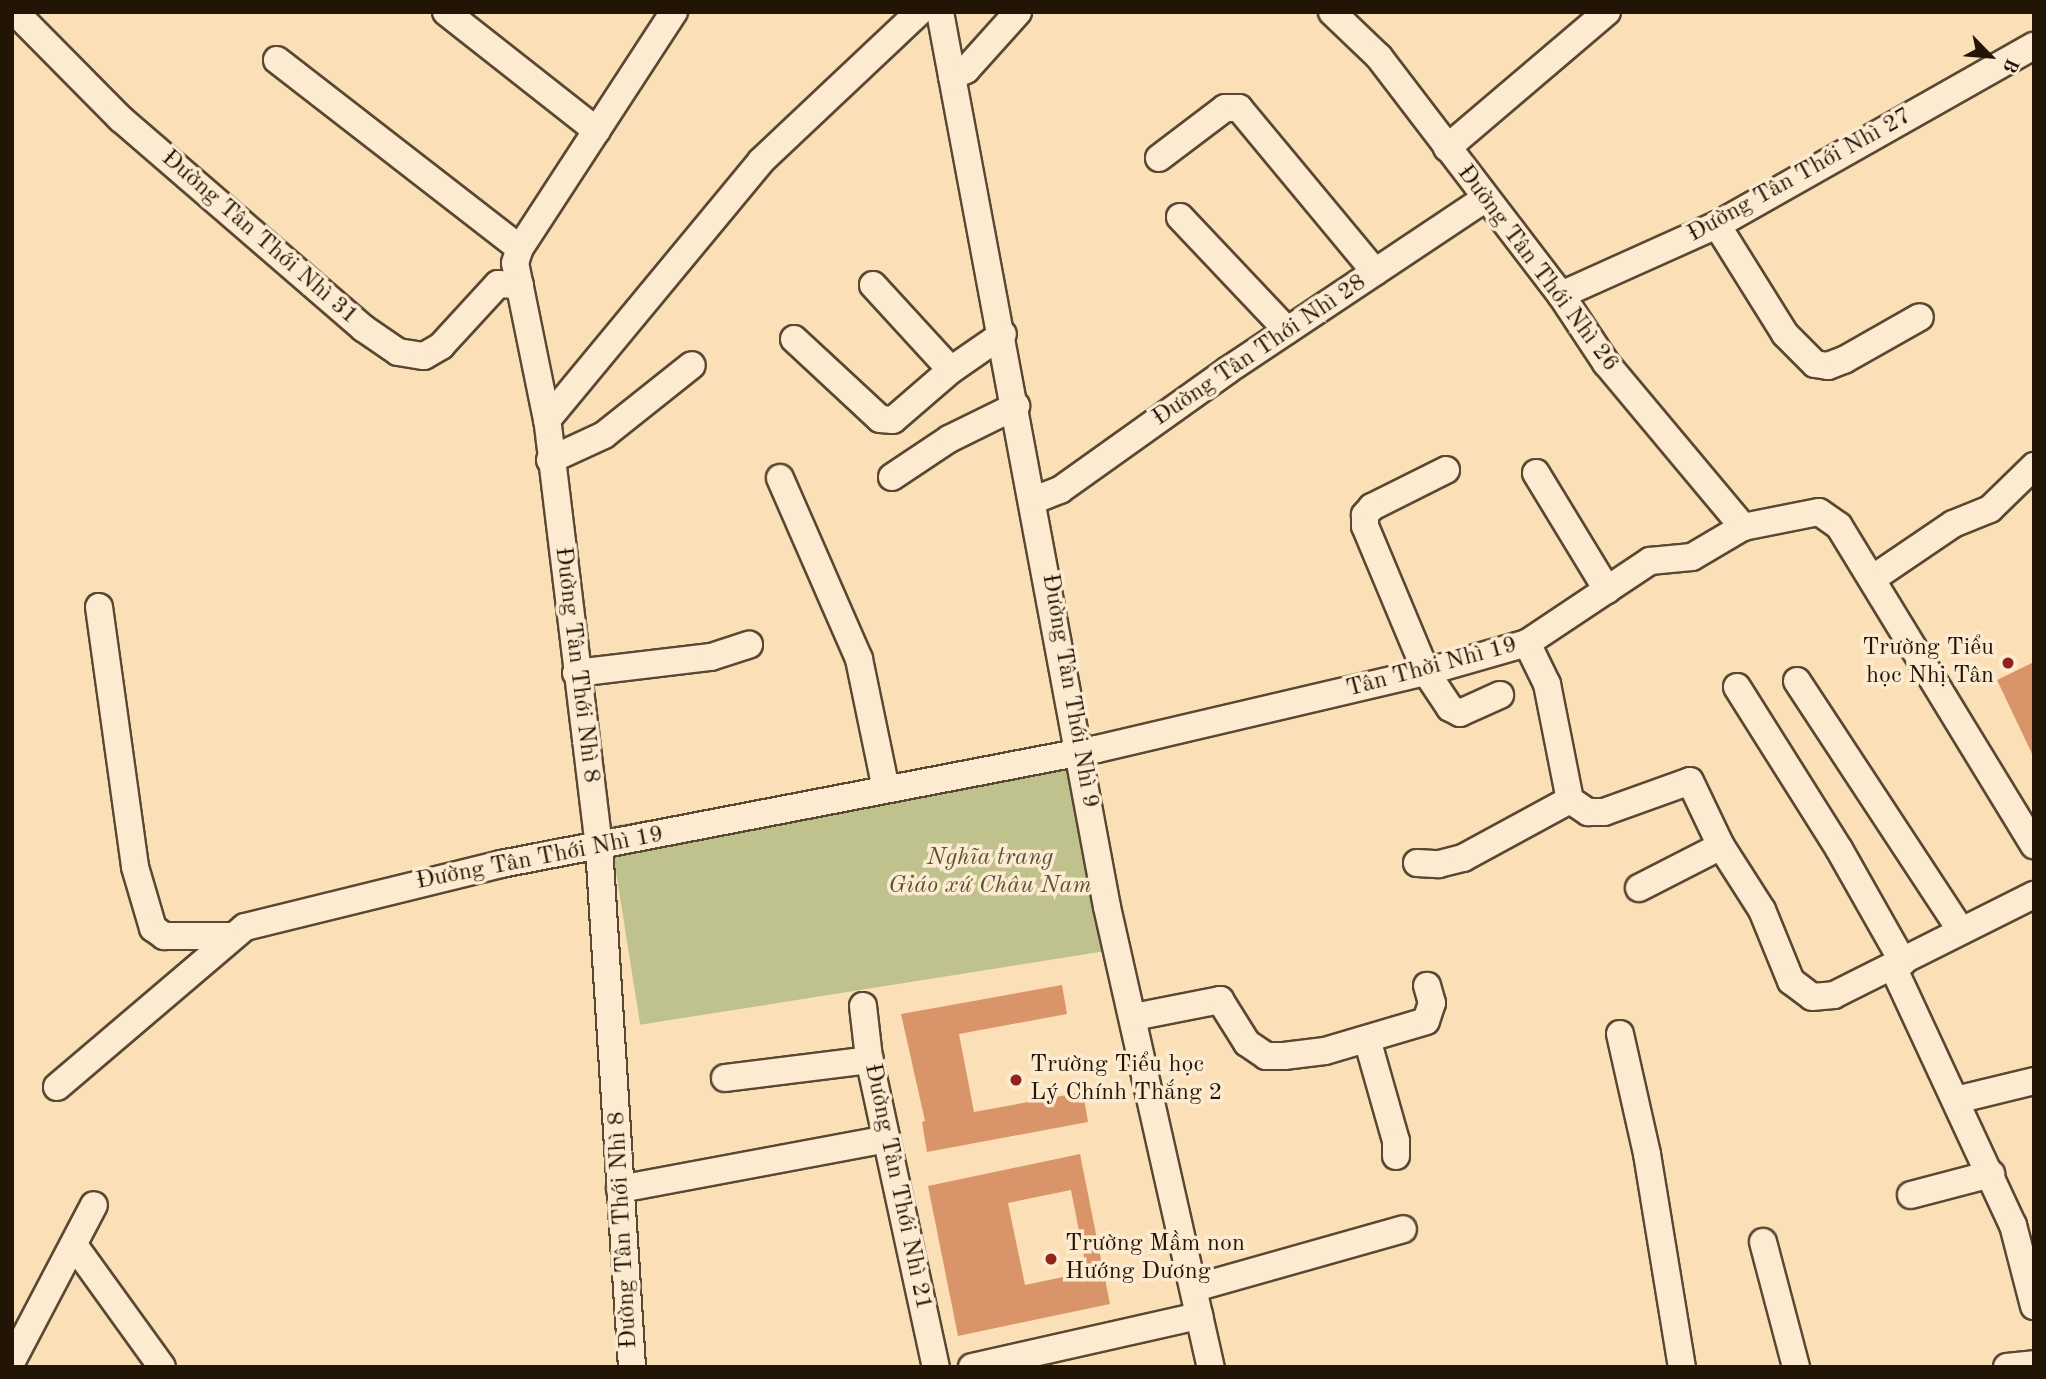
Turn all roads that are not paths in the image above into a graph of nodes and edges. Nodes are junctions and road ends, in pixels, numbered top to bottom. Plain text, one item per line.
1 (15, 12) edge
2 (446, 12) edge
3 (674, 12) edge
4 (919, 12) edge
5 (940, 12) edge
6 (1018, 12) edge
7 (1332, 12) edge
8 (1607, 12) edge
9 (2034, 46) edge
10 (277, 60) dead end
11 (952, 76) junction
12 (597, 131) junction
13 (1447, 148) junction
14 (1159, 158) dead end
15 (1484, 199) junction
16 (1180, 217) dead end
17 (1717, 225) junction
18 (519, 248) junction
19 (1375, 272) junction
20 (520, 285) junction
21 (873, 285) dead end
22 (1561, 295) junction
23 (1920, 317) dead end
24 (1287, 330) junction
25 (1003, 334) junction
26 (794, 340) dead end
27 (692, 365) dead end
28 (951, 370) junction
29 (1016, 406) junction
30 (547, 420) junction
31 (550, 460) junction
32 (2034, 466) edge
33 (1446, 470) dead end
34 (1536, 473) dead end
35 (892, 477) dead end
36 (780, 478) dead end
37 (1034, 500) junction
38 (1743, 527) junction
39 (1872, 579) junction
40 (1607, 590) junction
41 (99, 607) dead end
42 (1527, 643) junction
43 (749, 645) dead end
44 (1426, 672) junction
45 (576, 673) junction
46 (1797, 681) dead end
47 (1737, 687) dead end
48 (1500, 695) dead end
49 (1080, 750) junction
50 (886, 789) junction
51 (1570, 800) junction
52 (2034, 845) edge
53 (1721, 846) junction
54 (599, 847) junction
55 (1417, 863) dead end
56 (1639, 888) dead end
57 (2034, 895) edge
58 (1961, 931) junction
59 (229, 936) junction
60 (1898, 965) junction
61 (1427, 986) dead end
62 (863, 1006) dead end
63 (1134, 1017) junction
64 (1620, 1034) dead end
65 (1367, 1039) junction
66 (870, 1060) junction
67 (725, 1078) dead end
68 (2034, 1081) edge
69 (57, 1087) dead end
70 (1956, 1100) junction
71 (886, 1139) junction
72 (1396, 1156) dead end
73 (1991, 1174) junction
74 (620, 1189) junction
75 (1911, 1195) dead end
76 (94, 1205) dead end
77 (1403, 1228) dead end
78 (1763, 1242) dead end
79 (74, 1245) junction
80 (2026, 1247) edge
81 (1195, 1288) junction
82 (2034, 1306) edge
83 (1199, 1316) junction
84 (12, 1361) edge
85 (2034, 1364) edge
86 (162, 1367) edge
87 (632, 1367) edge
88 (936, 1367) edge
89 (972, 1367) edge
90 (1211, 1367) edge
91 (1682, 1367) edge
92 (1796, 1367) edge
93 (2007, 1367) edge

1 - 20 street, Đường Tân Thới Nhì 31
2 - 12 street
3 - 12 street
4 - 30 street
5 - 11 street, Đường Tân Thới Nhì 9
6 - 11 street
7 - 13 street, Đường Tân Thới Nhì 26
8 - 13 street
9 - 17 street, Đường Tân Thới Nhì 27
10 - 18 street
11 - 25 street, Đường Tân Thới Nhì 9
12 - 18 street
13 - 15 street, Đường Tân Thới Nhì 26
14 - 19 street
15 - 19 street, Đường Tân Thới Nhì 28
15 - 22 street, Đường Tân Thới Nhì 26
16 - 24 street
17 - 22 street, Đường Tân Thới Nhì 27
17 - 23 street
18 - 20 street, Đường Tân Thới Nhì 8
19 - 24 street, Đường Tân Thới Nhì 28
20 - 30 street, Đường Tân Thới Nhì 8
21 - 28 street
22 - 38 street, Đường Tân Thới Nhì 26
24 - 37 street, Đường Tân Thới Nhì 28
25 - 28 street
25 - 29 street, Đường Tân Thới Nhì 9
26 - 28 street
27 - 31 street
29 - 35 street
29 - 37 street, Đường Tân Thới Nhì 9
30 - 31 street, Đường Tân Thới Nhì 8
31 - 45 street, Đường Tân Thới Nhì 8
32 - 39 street
33 - 44 street
34 - 40 street
36 - 50 street
37 - 49 street, Đường Tân Thới Nhì 9
38 - 39 street, Tân Thời Nhì 19
38 - 40 street, Tân Thời Nhì 19
39 - 52 street, Tân Thời Nhì 19
40 - 42 street, Tân Thời Nhì 19
41 - 59 street
42 - 44 street, Tân Thời Nhì 19
42 - 51 street
43 - 45 street
44 - 48 street
44 - 49 street, Tân Thời Nhì 19
45 - 54 street, Đường Tân Thới Nhì 8
46 - 58 street
47 - 60 street
49 - 50 street, Đường Tân Thới Nhì 19
49 - 63 street, Đường Tân Thới Nhì 9
50 - 54 street, Đường Tân Thới Nhì 19
51 - 53 street
51 - 55 street
53 - 56 street
53 - 60 street
54 - 59 street, Đường Tân Thới Nhì 19
54 - 74 street, Đường Tân Thới Nhì 8
57 - 58 street
58 - 60 street
59 - 69 street, Đường Tân Thới Nhì 19
60 - 70 street
61 - 65 street
62 - 66 street, Đường Tân Thới Nhì 21
63 - 65 street
63 - 81 street, Đường Tân Thới Nhì 9
64 - 91 street
65 - 72 street
66 - 67 street
66 - 71 street, Đường Tân Thới Nhì 21
68 - 70 street
70 - 73 street
71 - 74 street
71 - 88 street, Đường Tân Thới Nhì 21
73 - 75 street
73 - 80 street
74 - 87 street, Đường Tân Thới Nhì 8
76 - 79 street
77 - 81 street
78 - 92 street
79 - 84 street
79 - 86 street
80 - 82 street
81 - 83 street, Đường Tân Thới Nhì 9
83 - 89 street
83 - 90 street, Đường Tân Thới Nhì 9
85 - 93 street

